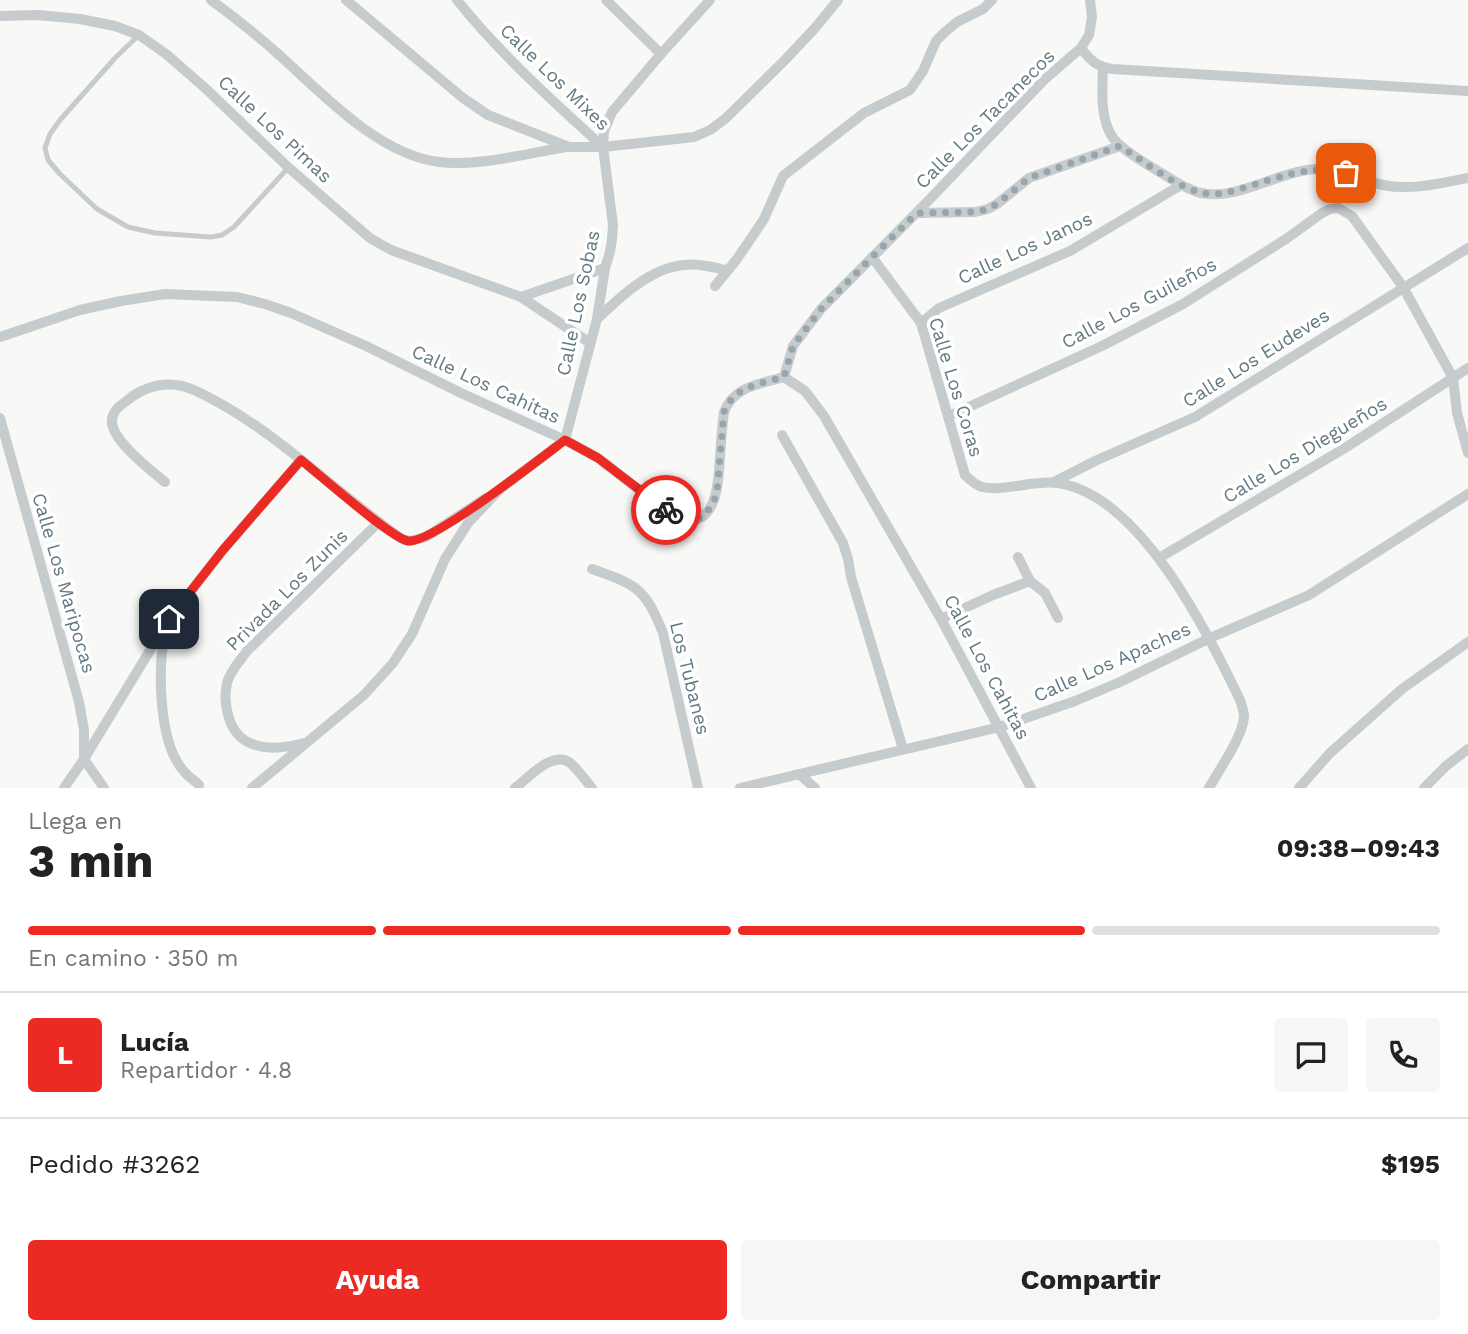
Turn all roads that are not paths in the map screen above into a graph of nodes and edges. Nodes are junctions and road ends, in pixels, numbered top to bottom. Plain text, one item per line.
1 (211, 0) edge
2 (346, 0) edge
3 (457, 0) edge
4 (607, 0) edge
5 (710, 0) edge
6 (838, 0) edge
7 (992, 0) edge
8 (1090, 0) edge
9 (0, 16) edge
10 (139, 35) junction
11 (1081, 48) junction
12 (661, 54) junction
13 (1103, 68) junction
14 (1468, 91) edge
15 (1120, 146) junction
16 (569, 147) junction
17 (603, 147) junction
18 (289, 168) junction
19 (1468, 178) edge
20 (1181, 186) junction
21 (917, 213) junction
22 (1468, 248) edge
23 (872, 257) junction
24 (605, 268) junction
25 (727, 271) junction
26 (715, 286) dead end
27 (1404, 287) junction
28 (521, 297) junction
29 (597, 319) junction
30 (921, 323) junction
31 (0, 337) edge
32 (590, 342) junction
33 (1468, 368) edge
34 (784, 377) junction
35 (1453, 378) junction
36 (948, 416) junction
37 (0, 418) edge
38 (782, 435) dead end
39 (565, 440) junction
40 (1468, 453) edge
41 (301, 460) junction
42 (165, 482) dead end
43 (1054, 482) junction
44 (500, 489) junction
45 (1468, 494) edge
46 (379, 523) junction
47 (1018, 557) dead end
48 (1158, 558) junction
49 (592, 569) dead end
50 (1030, 581) junction
51 (1058, 618) dead end
52 (169, 619) junction
53 (942, 619) junction
54 (1210, 638) junction
55 (1468, 642) edge
56 (1000, 727) junction
57 (308, 742) junction
58 (902, 749) junction
59 (1468, 749) edge
60 (84, 759) junction
61 (799, 774) junction
62 (199, 785) dead end
63 (64, 788) edge
64 (104, 788) edge
65 (252, 788) edge
66 (515, 788) edge
67 (592, 788) edge
68 (698, 788) edge
69 (740, 788) edge
70 (816, 788) edge
71 (1031, 788) edge
72 (1209, 788) edge
73 (1299, 788) edge
74 (1424, 788) edge

1 - 16 street
2 - 16 street
3 - 17 street, Calle Los Mixes
4 - 12 street
5 - 12 street
6 - 17 street
7 - 25 street
8 - 11 street, Calle Los Tacanecos
9 - 10 street, Calle Los Pimas
10 - 18 street, Calle Los Pimas
10 - 18 lane
11 - 13 street, Calle Los Tacanecos
11 - 21 street, Calle Los Tacanecos
12 - 17 street
13 - 14 street
13 - 15 street
15 - 20 street
15 - 21 street
16 - 17 street
17 - 24 street, Calle Los Sobas
18 - 28 street, Calle Los Pimas
19 - 20 street
20 - 30 street, Calle Los Janos
21 - 23 street, Calle Los Tacanecos
22 - 27 street, Calle Los Eudeves
23 - 30 street, Calle Los Coras
23 - 34 street, Calle Los Tacanecos
24 - 28 street
24 - 29 street, Calle Los Sobas
25 - 26 street
25 - 29 street
27 - 35 street
27 - 36 street, Calle Los Guileños
27 - 43 street, Calle Los Eudeves
28 - 32 street, Calle Los Pimas
29 - 32 street, Calle Los Sobas
30 - 36 street, Calle Los Coras
31 - 39 street, Calle Los Cahitas
32 - 39 street, Calle Los Sobas
33 - 35 street, Calle Los Diegueños
34 - 39 street, Calle Los Cahitas
34 - 53 street, Calle Los Cahitas
35 - 40 street
35 - 48 street, Calle Los Diegueños
36 - 43 street, Calle Los Coras
37 - 60 street, Calle Los Maripocas
38 - 58 street
39 - 44 street
41 - 42 street
41 - 46 street
41 - 52 street
43 - 48 street, Calle Los Coras
44 - 46 street
44 - 57 street
45 - 54 street, Calle Los Apaches
46 - 57 street, Privada Los Zunis
47 - 50 street
48 - 54 street, Calle Los Coras
49 - 68 street, Los Tubanes
50 - 51 street
50 - 53 street
52 - 60 street
52 - 62 street
53 - 56 street, Calle Los Cahitas
54 - 56 street, Calle Los Apaches
54 - 72 street, Calle Los Coras
55 - 73 street
56 - 58 street, Calle Los Apaches
56 - 71 street, Calle Los Cahitas
57 - 65 street
58 - 61 street, Calle Los Apaches
59 - 74 street
60 - 63 street
60 - 64 street
61 - 69 street, Calle Los Apaches
61 - 70 street
66 - 67 street

